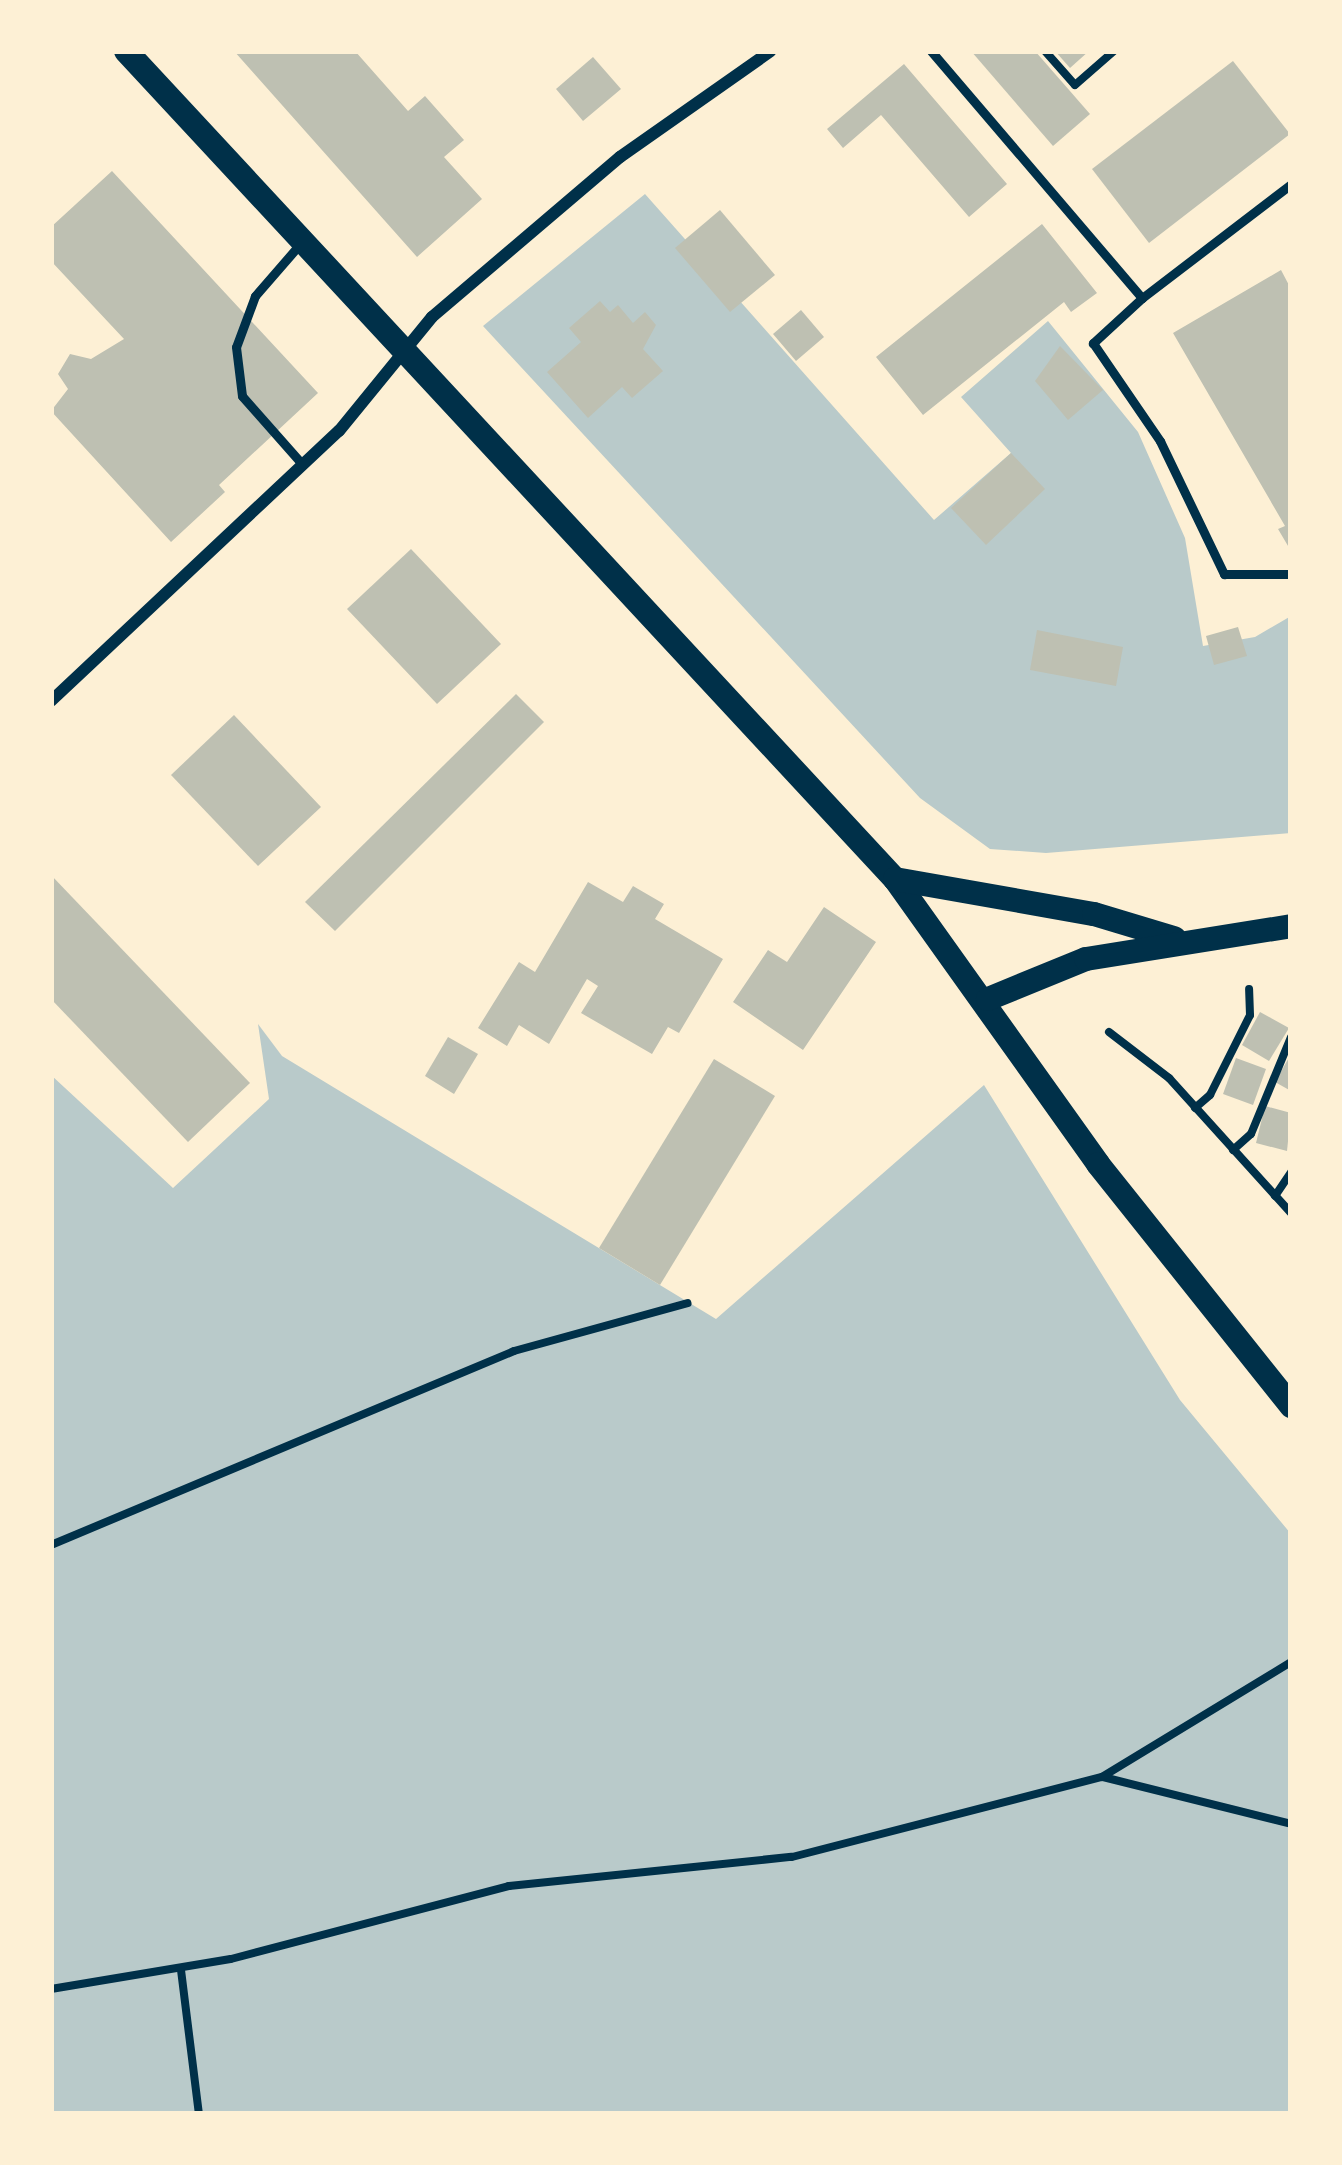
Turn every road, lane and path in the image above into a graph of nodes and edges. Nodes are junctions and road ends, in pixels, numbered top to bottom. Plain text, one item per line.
1 (126, 51) edge
2 (771, 51) edge
3 (931, 51) edge
4 (1045, 51) edge
5 (1114, 51) edge
6 (1291, 184) edge
7 (301, 244) junction
8 (1142, 298) junction
9 (399, 351) junction
10 (304, 465) junction
11 (1291, 574) edge
12 (51, 701) edge
13 (895, 879) junction
14 (1291, 926) edge
15 (1176, 939) junction
16 (1250, 988) dead end
17 (988, 999) junction
18 (1109, 1032) dead end
19 (1291, 1037) edge
20 (1196, 1108) junction
21 (1233, 1150) junction
22 (1291, 1172) edge
23 (1276, 1196) junction
24 (1291, 1214) edge
25 (688, 1303) dead end
26 (1291, 1406) edge
27 (51, 1545) edge
28 (1291, 1662) edge
29 (1102, 1777) junction
30 (1291, 1824) edge
31 (181, 1970) junction
32 (51, 1989) edge
33 (200, 2114) edge

1 - 7 main road
2 - 9 street
3 - 8 lane
4 - 5 path
6 - 8 lane
7 - 9 main road
7 - 10 lane
8 - 11 lane
9 - 10 street
9 - 13 main road
10 - 12 street
13 - 15 main road
13 - 17 main road
14 - 15 main road
15 - 17 main road
16 - 20 path
17 - 26 main road
18 - 20 path
19 - 21 path
20 - 21 path
21 - 23 path
22 - 23 path
23 - 24 path
25 - 27 path
28 - 29 path
29 - 30 path
29 - 31 path
31 - 32 path
31 - 33 path

